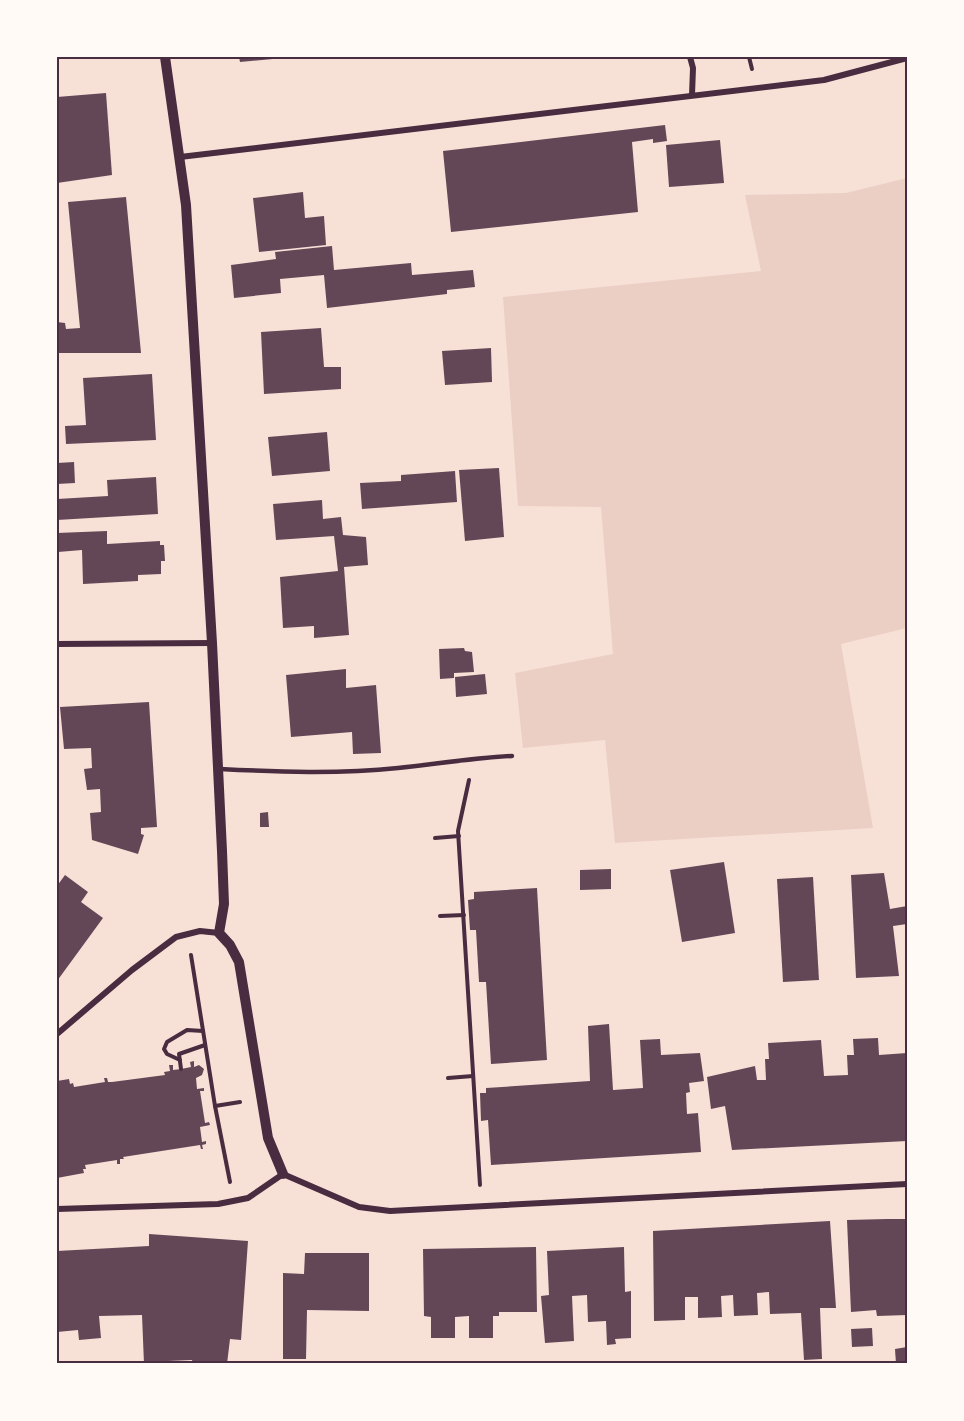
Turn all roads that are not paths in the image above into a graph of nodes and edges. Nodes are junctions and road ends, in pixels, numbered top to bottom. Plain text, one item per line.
1 (165, 57) edge
2 (690, 57) edge
3 (907, 58) edge
4 (692, 94) junction
5 (180, 157) junction
6 (212, 643) junction
7 (57, 644) edge
8 (512, 756) dead end
9 (217, 769) junction
10 (219, 933) junction
11 (57, 1034) edge
12 (282, 1174) junction
13 (907, 1184) edge
14 (57, 1209) edge

1 - 5 street
2 - 4 street
3 - 4 street
4 - 5 street
5 - 6 street
6 - 7 street
6 - 9 street
8 - 9 lane
9 - 10 street
10 - 11 street
10 - 12 street
12 - 13 street
12 - 14 street

